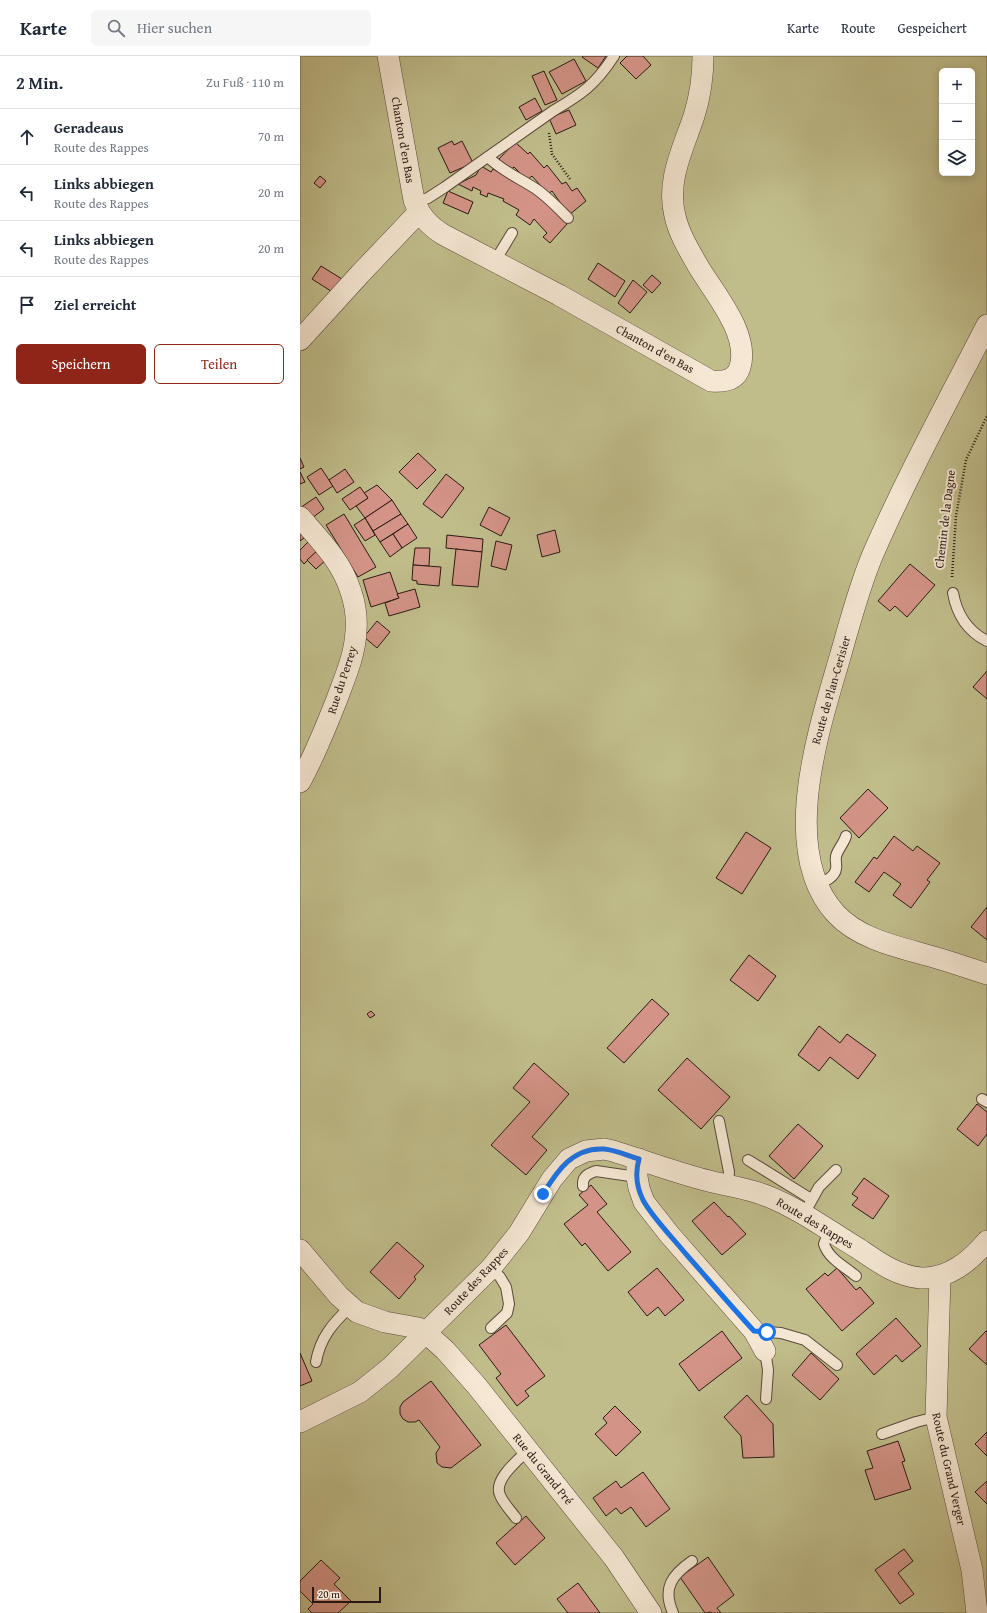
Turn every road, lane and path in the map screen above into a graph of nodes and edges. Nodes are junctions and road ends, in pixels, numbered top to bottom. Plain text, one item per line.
1 (388, 56) edge
2 (614, 56) edge
3 (703, 56) edge
4 (544, 118) junction
5 (488, 157) junction
6 (570, 179) dead end
7 (417, 207) junction
8 (568, 218) dead end
9 (512, 233) dead end
10 (495, 261) junction
11 (987, 325) edge
12 (300, 340) edge
13 (987, 416) edge
14 (300, 518) edge
15 (953, 593) joint
16 (987, 641) edge
17 (300, 782) edge
18 (846, 836) dead end
19 (817, 886) junction
20 (987, 974) edge
21 (719, 1121) dead end
22 (748, 1160) dead end
23 (638, 1168) junction
24 (836, 1170) dead end
25 (728, 1185) junction
26 (583, 1186) dead end
27 (808, 1207) junction
28 (829, 1231) junction
29 (987, 1241) edge
30 (300, 1250) edge
31 (491, 1268) junction
32 (856, 1276) dead end
33 (940, 1276) junction
34 (350, 1307) junction
35 (491, 1328) dead end
36 (754, 1331) junction
37 (426, 1333) junction
38 (765, 1351) joint
39 (316, 1362) dead end
40 (837, 1365) dead end
41 (766, 1399) dead end
42 (936, 1418) junction
43 (300, 1422) edge
44 (882, 1434) dead end
45 (528, 1450) junction
46 (516, 1518) dead end
47 (692, 1561) dead end
48 (651, 1613) edge
49 (673, 1613) edge
50 (977, 1613) edge

1 - 7 street, Chanton d'en Bas
2 - 4 lane
3 - 10 street, Chanton d'en Bas
4 - 5 lane
4 - 6 path
5 - 7 lane
5 - 8 lane
7 - 10 street, Chanton d'en Bas
7 - 12 street
9 - 10 lane
11 - 19 street, Route de Plan-Cerisier
13 - 15 path, Chemin de la Dagne
14 - 17 street, Rue du Perrey
15 - 16 lane
18 - 19 lane
19 - 20 street, Route de Plan-Cerisier
21 - 25 lane
22 - 27 lane
23 - 25 street, Route des Rappes
23 - 26 lane
23 - 31 street, Route des Rappes
23 - 36 street
24 - 27 lane
25 - 27 street, Route des Rappes
27 - 28 street, Route des Rappes
28 - 32 lane
28 - 33 street, Route des Rappes
29 - 33 street
30 - 34 street
31 - 35 lane
31 - 37 street, Route des Rappes
33 - 42 street, Route du Grand Verger
34 - 37 street
34 - 39 lane
36 - 38 street
36 - 40 lane
37 - 43 street, Route des Rappes
37 - 45 street, Rue du Grand Pré
38 - 41 lane
42 - 44 lane
42 - 50 street, Route du Grand Verger
45 - 46 lane
45 - 48 street, Rue du Grand Pré
47 - 49 lane

